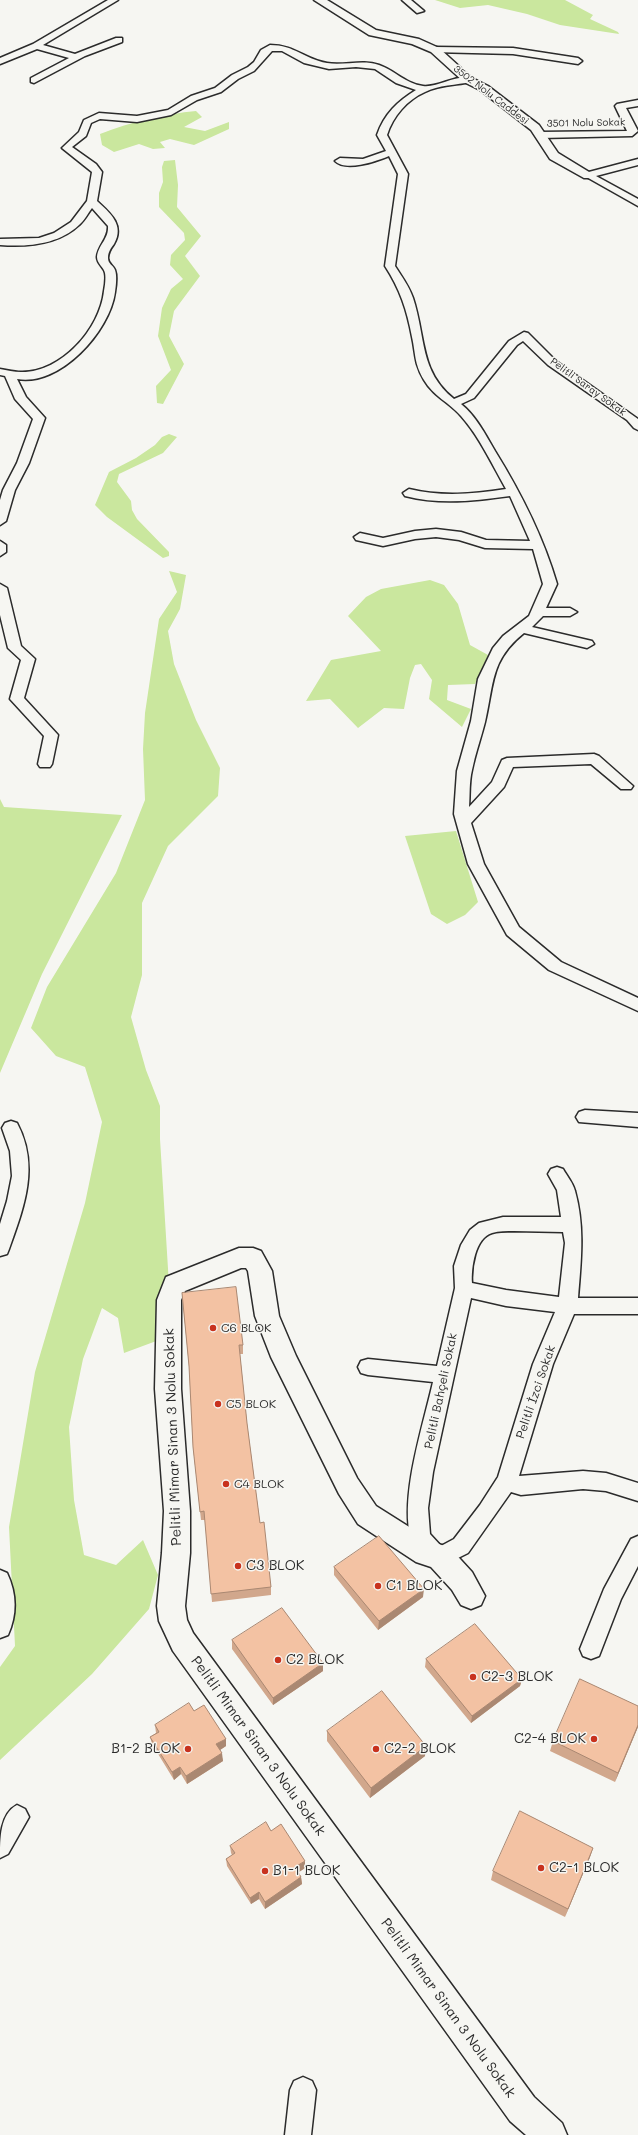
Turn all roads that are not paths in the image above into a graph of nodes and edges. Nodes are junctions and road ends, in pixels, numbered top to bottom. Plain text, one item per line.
1 (114, 0) edge
2 (319, 0) edge
3 (406, 0) edge
4 (420, 11) dead end
5 (119, 40) dead end
6 (482, 41) dead end
7 (36, 46) junction
8 (435, 50) junction
9 (492, 51) junction
10 (76, 57) junction
11 (0, 61) edge
12 (578, 61) dead end
13 (34, 80) dead end
14 (468, 80) junction
15 (423, 89) junction
16 (638, 103) edge
17 (540, 135) junction
18 (392, 152) junction
19 (340, 161) dead end
20 (638, 162) edge
21 (588, 175) junction
22 (92, 202) junction
23 (638, 202) edge
24 (0, 242) edge
25 (5, 374) edge
26 (453, 403) junction
27 (638, 426) edge
28 (514, 492) junction
29 (409, 493) dead end
30 (0, 521) edge
31 (360, 537) dead end
32 (0, 545) edge
33 (538, 545) junction
34 (0, 552) edge
35 (0, 588) edge
36 (538, 612) junction
37 (570, 612) dead end
38 (521, 628) junction
39 (587, 644) dead end
40 (45, 764) dead end
41 (626, 786) dead end
42 (463, 822) junction
43 (638, 1005) edge
44 (585, 1117) dead end
45 (638, 1120) edge
46 (10, 1128) dead end
47 (557, 1174) dead end
48 (572, 1225) junction
49 (0, 1249) edge
50 (464, 1288) junction
51 (568, 1304) junction
52 (638, 1306) edge
53 (368, 1367) dead end
54 (444, 1375) junction
55 (507, 1481) junction
56 (638, 1491) edge
57 (638, 1546) edge
58 (440, 1557) junction
59 (0, 1580) edge
60 (471, 1596) dead end
61 (0, 1628) edge
62 (590, 1649) dead end
63 (17, 1816) dead end
64 (0, 1846) edge
65 (303, 2090) dead end
66 (298, 2135) edge
67 (550, 2135) edge

1 - 7 street
2 - 8 street, 3502 Nolu Caddesi
3 - 4 street
5 - 10 street
6 - 9 street
7 - 10 street
7 - 11 street
8 - 9 street
8 - 14 street, 3502 Nolu Caddesi
9 - 12 street
10 - 13 street
14 - 15 street
14 - 17 street, 3502 Nolu Caddesi
15 - 18 street
15 - 22 street
16 - 17 street, 3501 Nolu Sokak
17 - 21 street, 3502 Nolu Caddesi
18 - 19 street
18 - 26 street
20 - 21 street
21 - 23 street
22 - 24 street
22 - 25 street
25 - 30 street
26 - 27 street, Pelitli Saray Sokak
26 - 28 street
28 - 29 street
28 - 33 street
31 - 33 street
32 - 34 street
33 - 36 street
35 - 40 street
36 - 37 street
36 - 38 street
38 - 39 street
38 - 42 street
41 - 42 street
42 - 43 street
44 - 45 street
46 - 49 street
47 - 48 street, Pelitli İzci Sokak
48 - 50 street, Pelitli Bahçeli Sokak
48 - 51 street, Pelitli İzci Sokak
50 - 51 street
50 - 54 street, Pelitli Bahçeli Sokak
51 - 52 street
51 - 55 street, Pelitli İzci Sokak
53 - 54 street
54 - 58 street, Pelitli Bahçeli Sokak
55 - 56 street
55 - 58 street
57 - 62 street
58 - 60 street, Pelitli Mimar Sinan 3 Nolu Sokak
58 - 67 street, Pelitli Mimar Sinan 3 Nolu Sokak
59 - 61 street
63 - 64 street
65 - 66 street

